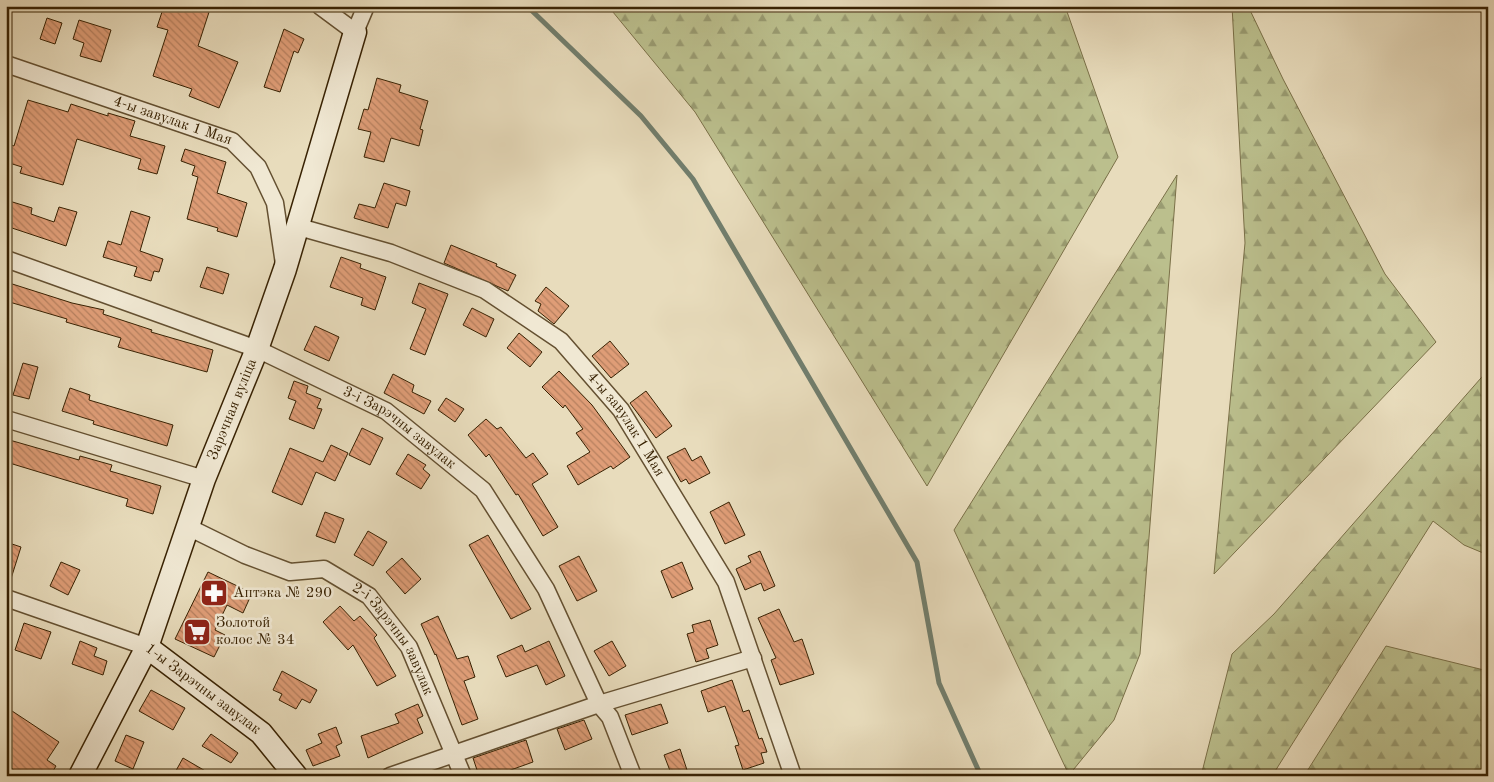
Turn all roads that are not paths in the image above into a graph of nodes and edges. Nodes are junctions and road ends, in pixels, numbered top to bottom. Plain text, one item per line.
1 (320, 6) edge
2 (366, 6) edge
3 (355, 32) junction
4 (6, 64) edge
5 (299, 227) junction
6 (6, 259) edge
7 (285, 269) junction
8 (257, 349) junction
9 (6, 419) edge
10 (204, 479) junction
11 (190, 528) junction
12 (6, 598) edge
13 (147, 647) junction
14 (753, 658) junction
15 (599, 704) junction
16 (455, 755) junction
17 (80, 776) edge
18 (296, 776) edge
19 (390, 776) edge
20 (464, 776) edge
21 (633, 776) edge
22 (793, 776) edge

1 - 3 street
2 - 3 street
3 - 5 street, Зарэчная вуліца
4 - 7 street, 4-ы завулак 1 Мая
5 - 7 street, Зарэчная вуліца
5 - 14 street, 4-ы завулак 1 Мая
6 - 8 street, 3-і Зарэчны завулак
7 - 8 street, Зарэчная вуліца
8 - 10 street, Зарэчная вуліца
8 - 15 street, 3-і Зарэчны завулак
9 - 10 street
10 - 11 street, Зарэчная вуліца
11 - 13 street, Зарэчная вуліца
11 - 16 street, 2-і Зарэчны завулак
12 - 13 street, 1-ы Зарэчны завулак
13 - 17 street, Зарэчная вуліца
13 - 18 street, 1-ы Зарэчны завулак
14 - 15 street
14 - 22 street, 4-ы завулак 1 Мая
15 - 16 street
15 - 21 street, 3-і Зарэчны завулак
16 - 19 street
16 - 20 street, 2-і Зарэчны завулак

